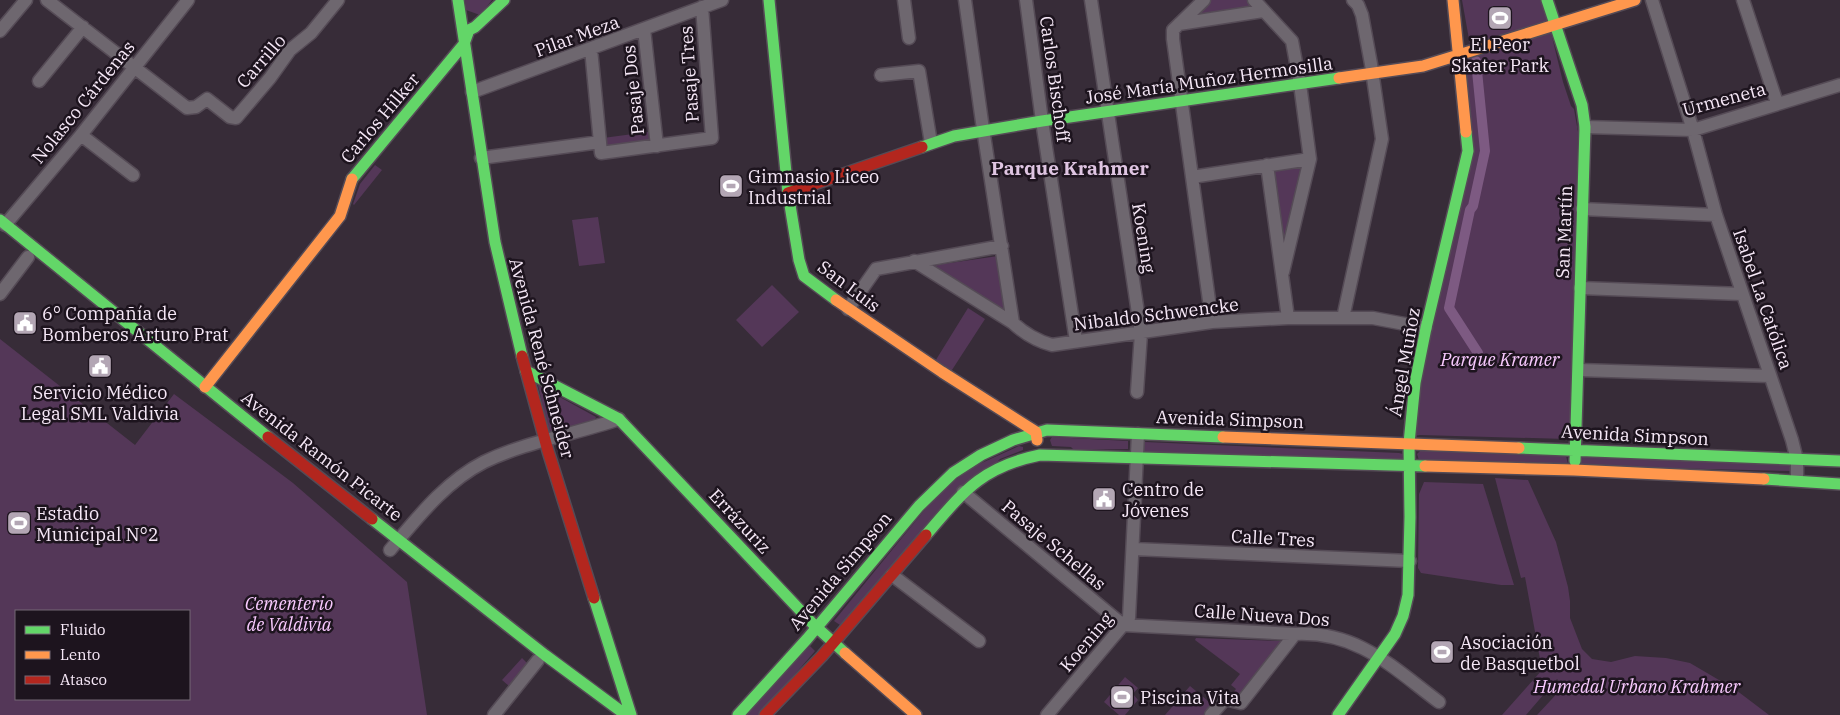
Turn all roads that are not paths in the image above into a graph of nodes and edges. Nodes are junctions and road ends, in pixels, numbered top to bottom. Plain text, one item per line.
1 (26, 0) edge
2 (188, 0) edge
3 (338, 0) edge
4 (458, 0) edge
5 (504, 0) edge
6 (722, 0) edge
7 (769, 0) edge
8 (904, 0) edge
9 (965, 0) edge
10 (1026, 0) edge
11 (1091, 0) edge
12 (1204, 0) edge
13 (1254, 0) edge
14 (1353, 0) edge
15 (1453, 0) edge
16 (1547, 0) edge
17 (1635, 0) edge
18 (1652, 0) edge
19 (1743, 0) edge
20 (55, 2) edge
21 (702, 7) junction
22 (1263, 11) junction
23 (1179, 24) junction
24 (1554, 24) junction
25 (83, 27) junction
26 (644, 30) junction
27 (0, 31) edge
28 (909, 38) dead end
29 (464, 44) junction
30 (591, 49) junction
31 (1460, 54) junction
32 (133, 68) junction
33 (1372, 74) junction
34 (881, 75) dead end
35 (39, 82) dead end
36 (1300, 84) junction
37 (1840, 85) edge
38 (472, 92) junction
39 (1180, 101) junction
40 (1777, 103) junction
41 (1107, 113) junction
42 (1042, 121) junction
43 (1585, 127) junction
44 (1693, 130) junction
45 (983, 131) junction
46 (81, 135) junction
47 (931, 143) junction
48 (657, 146) junction
49 (601, 148) junction
50 (481, 158) junction
51 (1310, 159) junction
52 (1267, 165) junction
53 (133, 175) dead end
54 (1192, 177) junction
55 (788, 193) junction
56 (1582, 210) junction
57 (1716, 215) junction
58 (2, 227) edge
59 (1002, 246) junction
60 (28, 257) junction
61 (914, 261) junction
62 (1283, 272) junction
63 (1580, 288) junction
64 (0, 294) edge
65 (1742, 294) junction
66 (848, 309) junction
67 (1288, 318) junction
68 (1342, 318) junction
69 (1212, 322) junction
70 (1013, 324) junction
71 (1426, 328) junction
72 (1141, 332) junction
73 (1076, 341) junction
74 (1579, 370) junction
75 (526, 371) junction
76 (1770, 376) junction
77 (205, 387) junction
78 (1136, 392) dead end
79 (619, 418) junction
80 (1036, 432) junction
81 (1138, 434) junction
82 (1409, 443) junction
83 (546, 446) junction
84 (1576, 450) junction
85 (1040, 455) junction
86 (1137, 457) junction
87 (1797, 460) junction
88 (1840, 461) edge
89 (282, 462) dead end
90 (1410, 466) junction
91 (1574, 470) junction
92 (1797, 480) junction
93 (1840, 484) edge
94 (963, 492) junction
95 (399, 540) junction
96 (380, 542) dead end
97 (1134, 549) junction
98 (394, 553) joint
99 (1410, 561) junction
100 (892, 575) junction
101 (437, 585) dead end
102 (1123, 625) junction
103 (817, 628) junction
104 (1296, 634) junction
105 (979, 641) dead end
106 (833, 644) junction
107 (1378, 657) junction
108 (538, 660) junction
109 (1439, 702) dead end
110 (601, 711) dead end
111 (1340, 714) edge
112 (494, 715) edge
113 (626, 715) edge
114 (631, 715) edge
115 (738, 715) edge
116 (765, 715) edge
117 (916, 715) edge
118 (1047, 715) edge
119 (1210, 715) edge

1 - 27 street
2 - 32 street, Nolasco Cárdenas
3 - 32 street, Carrillo
4 - 29 main road, Avenida René Schneider
5 - 29 main road, Carlos Hilker
6 - 21 street, Pilar Meza
7 - 55 main road, San Luis
8 - 28 street
9 - 45 street
10 - 42 street, Carlos Bischoff
11 - 41 street, Koening
12 - 23 street
13 - 22 street
14 - 33 street
15 - 31 main road, Ángel Muñoz
16 - 24 main road, San Martín
17 - 24 main road, José María Muñoz Hermosilla
18 - 44 street, Isabel La Católica
19 - 40 street
20 - 25 street
21 - 26 street, Pilar Meza
21 - 48 street, Pasaje Tres
22 - 23 street
22 - 36 street
23 - 39 street
24 - 31 main road, José María Muñoz Hermosilla
24 - 43 main road, San Martín
25 - 32 street
25 - 35 street
26 - 30 street, Pilar Meza
26 - 48 street, Pasaje Dos
29 - 38 main road, Avenida René Schneider
29 - 77 main road, Carlos Hilker
30 - 38 street, Pilar Meza
30 - 49 street
31 - 33 main road, José María Muñoz Hermosilla
31 - 71 main road, Ángel Muñoz
32 - 46 street, Nolasco Cárdenas
33 - 36 main road, José María Muñoz Hermosilla
33 - 68 street
34 - 47 street
36 - 39 main road, José María Muñoz Hermosilla
36 - 51 street
37 - 40 street, Urmeneta
38 - 50 main road, Avenida René Schneider
39 - 41 main road, José María Muñoz Hermosilla
39 - 54 street
40 - 44 street, Urmeneta
41 - 42 main road, José María Muñoz Hermosilla
41 - 72 street, Koening
42 - 45 main road, José María Muñoz Hermosilla
42 - 73 street, Carlos Bischoff
43 - 44 street, Urmeneta
43 - 56 main road, San Martín
44 - 57 street, Isabel La Católica
45 - 47 main road, José María Muñoz Hermosilla
45 - 59 street
46 - 53 street
46 - 58 street, Nolasco Cárdenas
47 - 55 main road, José María Muñoz Hermosilla
48 - 49 street
49 - 50 street
50 - 75 main road, Avenida René Schneider
51 - 52 street
51 - 62 street
52 - 54 street
52 - 62 street
54 - 69 street
55 - 66 main road, San Luis
56 - 57 street
56 - 63 main road, San Martín
57 - 65 street, Isabel La Católica
58 - 60 main road, Avenida Ramón Picarte
58 - 77 main road, Avenida Ramón Picarte
59 - 61 street
59 - 70 street
60 - 64 street
60 - 89 main road, Avenida Ramón Picarte
61 - 66 street
61 - 70 street, Nibaldo Schwencke
62 - 67 street
63 - 65 street
63 - 74 main road, San Martín
65 - 76 street, Isabel La Católica
66 - 80 main road, San Luis
67 - 68 street, Nibaldo Schwencke
67 - 69 street, Nibaldo Schwencke
68 - 71 street, Nibaldo Schwencke
69 - 72 street, Nibaldo Schwencke
70 - 73 street, Nibaldo Schwencke
71 - 82 main road, Ángel Muñoz
72 - 73 street, Nibaldo Schwencke
72 - 78 street, Koening
74 - 76 street
74 - 84 main road, San Martín
75 - 79 main road, Errázuriz
75 - 83 main road, Avenida René Schneider
76 - 87 street, Isabel La Católica
77 - 95 main road, Avenida Ramón Picarte
79 - 83 street
79 - 103 main road, Errázuriz
80 - 81 main road, Avenida Simpson
80 - 85 main road
80 - 103 main road, Avenida Simpson
81 - 82 main road, Avenida Simpson
81 - 86 street, Koening
82 - 84 main road, Avenida Simpson
82 - 90 main road, Ángel Muñoz
83 - 95 street
83 - 114 main road, Avenida René Schneider
84 - 87 main road, Avenida Simpson
84 - 91 main road, San Martín
85 - 86 main road
85 - 94 main road
86 - 90 main road
86 - 97 street, Koening
87 - 88 main road, Avenida Simpson
87 - 92 street, Isabel La Católica
90 - 91 main road
90 - 99 main road, Ángel Muñoz
91 - 92 main road
92 - 93 main road
94 - 100 main road
94 - 102 street, Pasaje Schellas
95 - 98 street
95 - 113 main road, Avenida Ramón Picarte
96 - 98 main road, Avenida Ramón Picarte
97 - 99 street, Calle Tres
97 - 102 street, Koening
99 - 107 main road, Ángel Muñoz
100 - 105 street
100 - 106 main road
101 - 108 main road
102 - 104 street, Calle Nueva Dos
102 - 118 street, Koening
103 - 106 main road, Errázuriz
103 - 115 main road, Avenida Simpson
104 - 107 street, Calle Nueva Dos
104 - 119 street
106 - 116 main road
106 - 117 main road, Errázuriz
107 - 109 street, Calle Nueva Dos
107 - 111 main road, Ángel Muñoz
108 - 110 main road
108 - 112 street

